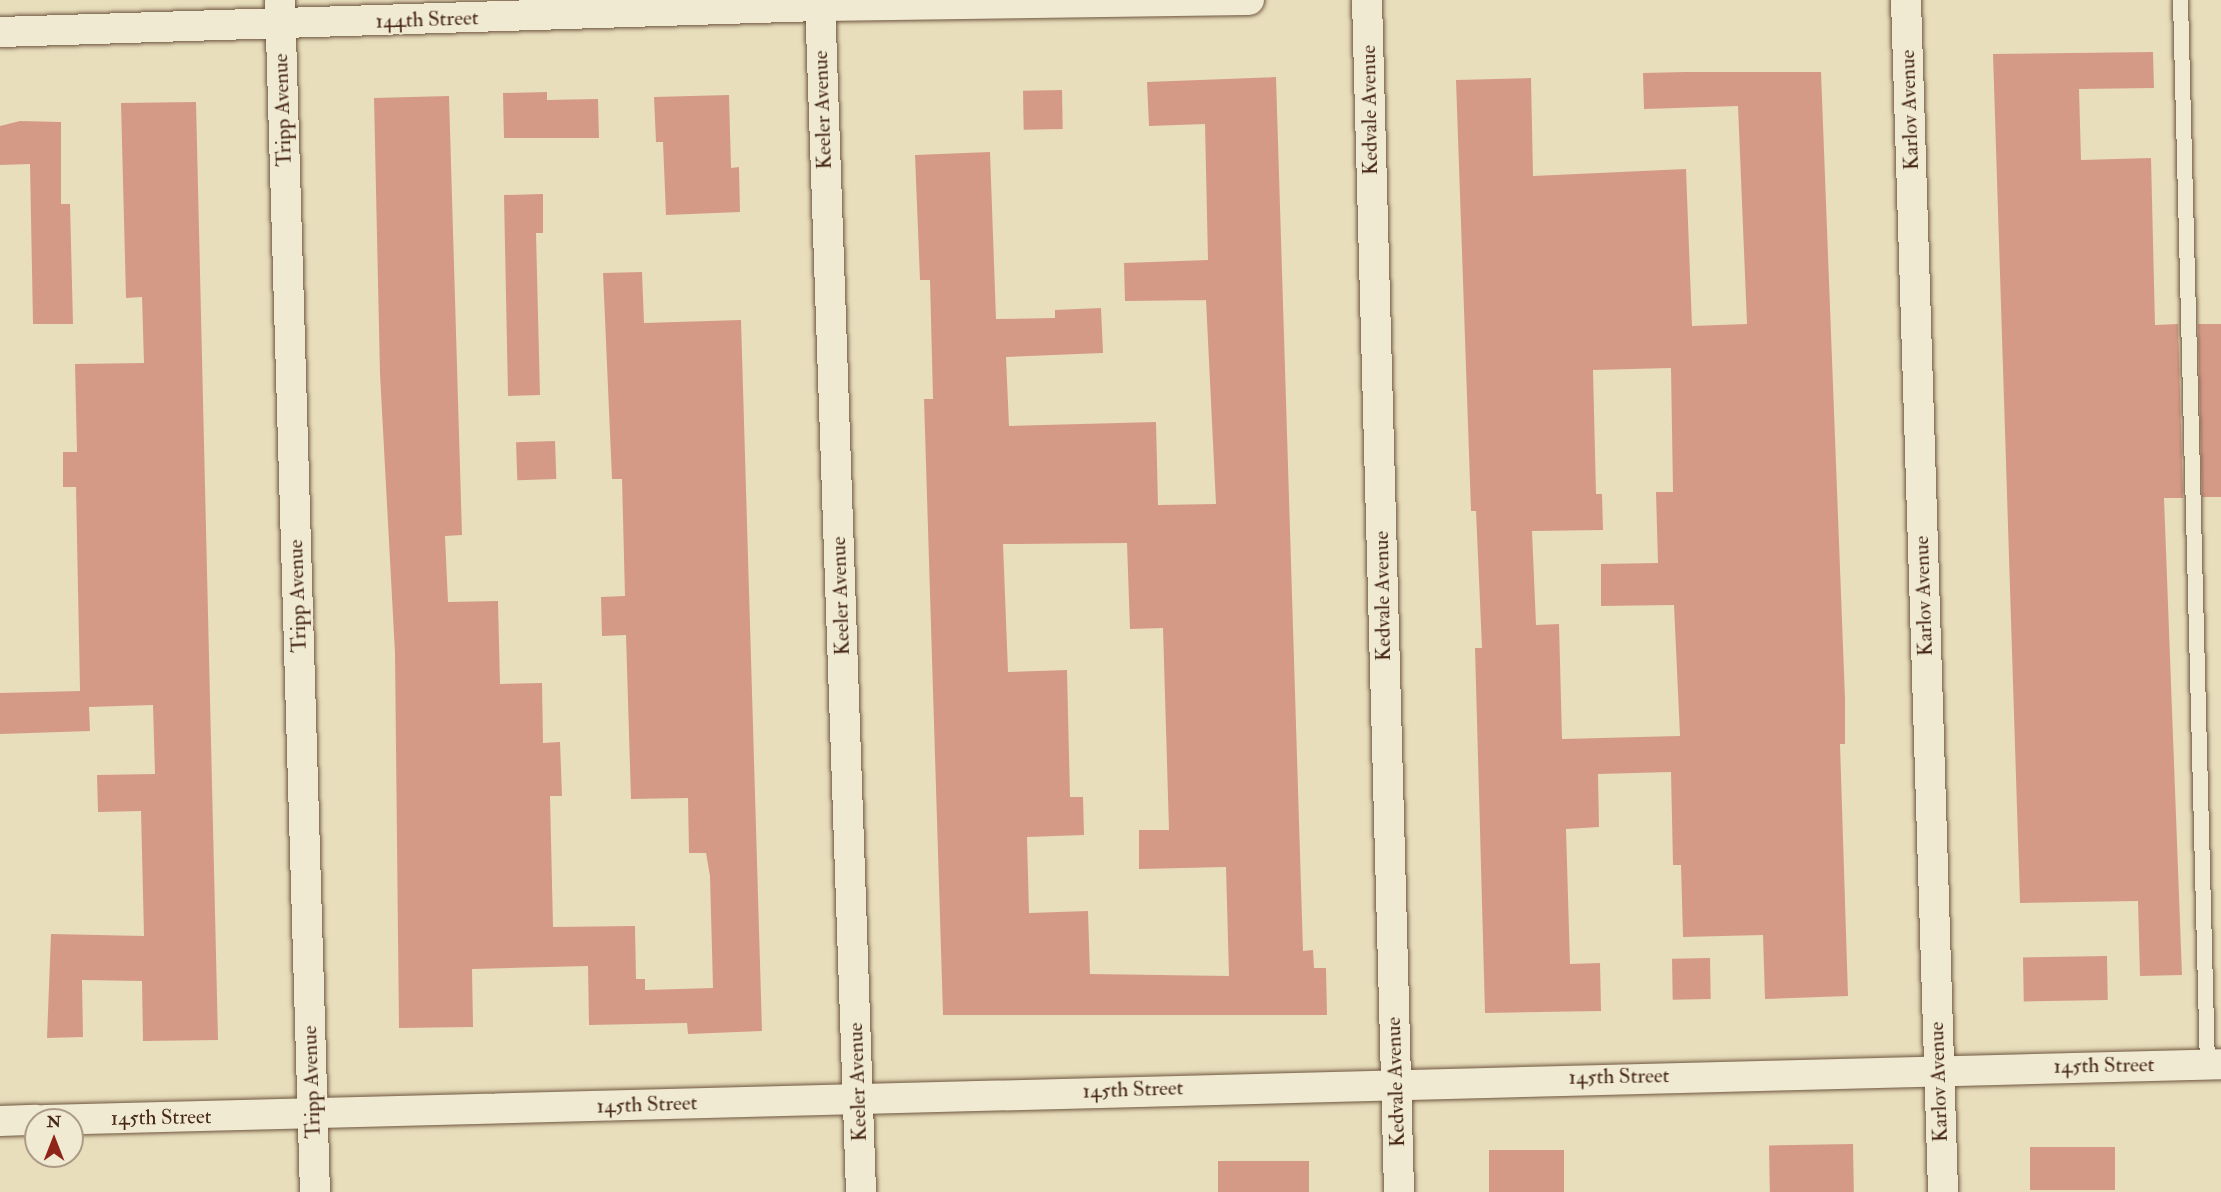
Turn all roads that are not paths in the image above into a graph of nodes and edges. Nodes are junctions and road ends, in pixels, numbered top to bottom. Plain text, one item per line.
1 (1249, 0) edge
2 (1367, 0) edge
3 (1906, 0) edge
4 (2180, 0) edge
5 (820, 3) edge
6 (281, 12) edge
7 (0, 32) edge
8 (2214, 1064) edge
9 (1939, 1069) junction
10 (1396, 1082) junction
11 (859, 1098) junction
12 (313, 1116) junction
13 (84, 1119) edge
14 (24, 1120) edge
15 (0, 1121) edge
16 (315, 1192) edge
17 (861, 1192) edge
18 (1399, 1192) edge
19 (1943, 1192) edge

1 - 5 street, 144th Street
2 - 10 street, Kedvale Avenue
3 - 9 street, Karlov Avenue
4 - 8 lane
5 - 6 street, 144th Street
5 - 11 street, Keeler Avenue
6 - 7 street, 144th Street
6 - 12 street, Tripp Avenue
8 - 9 street, 145th Street
9 - 10 street, 145th Street
9 - 19 street, Karlov Avenue
10 - 11 street, 145th Street
10 - 18 street, Kedvale Avenue
11 - 12 street, 145th Street
11 - 17 street, Keeler Avenue
12 - 13 street, 145th Street
12 - 16 street, Tripp Avenue
14 - 15 street

